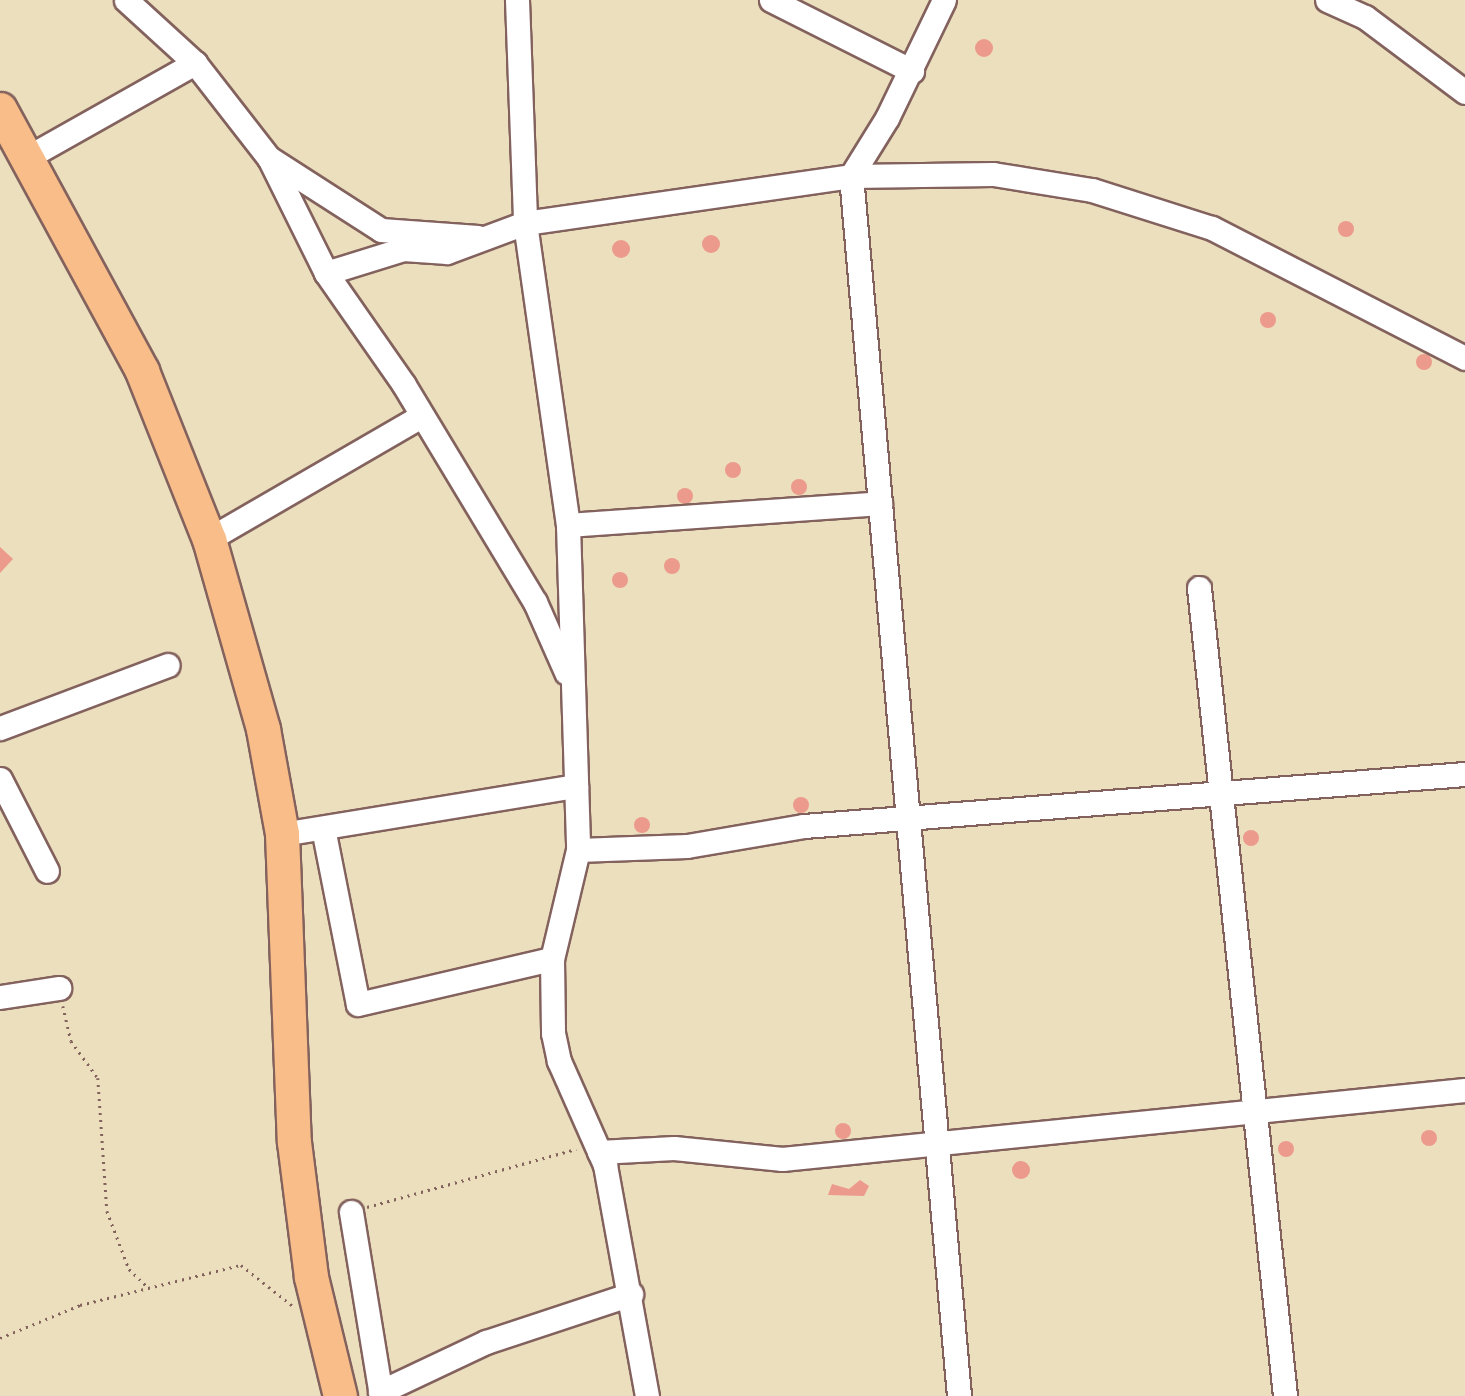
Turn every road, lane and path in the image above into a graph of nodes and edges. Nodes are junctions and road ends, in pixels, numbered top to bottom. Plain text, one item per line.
1 (126, 0) edge
2 (517, 0) edge
3 (771, 0) edge
4 (944, 0) edge
5 (1327, 0) edge
6 (1368, 8) edge
7 (195, 63) junction
8 (912, 71) junction
9 (1465, 92) edge
10 (0, 109) edge
11 (28, 157) junction
12 (269, 158) junction
13 (851, 176) junction
14 (525, 223) junction
15 (403, 243) junction
16 (326, 273) junction
17 (1463, 354) edge
18 (421, 416) junction
19 (880, 503) junction
20 (568, 525) junction
21 (209, 538) junction
22 (1199, 588) dead end
23 (169, 665) dead end
24 (570, 681) junction
25 (0, 728) edge
26 (1465, 774) edge
27 (0, 779) edge
28 (576, 786) junction
29 (1225, 796) junction
30 (906, 820) junction
31 (323, 828) junction
32 (282, 834) junction
33 (578, 850) junction
34 (47, 871) dead end
35 (552, 959) junction
36 (59, 988) joint
37 (0, 997) edge
38 (1465, 1090) edge
39 (1256, 1108) junction
40 (939, 1142) junction
41 (598, 1148) junction
42 (351, 1212) joint
43 (149, 1288) junction
44 (631, 1294) junction
45 (319, 1310) junction
46 (0, 1338) edge
47 (381, 1394) edge
48 (340, 1396) edge
49 (647, 1396) edge
50 (959, 1396) edge
51 (1285, 1396) edge

1 - 7 street
2 - 14 street
3 - 8 street
4 - 8 street
5 - 6 street
6 - 9 street
7 - 11 street
7 - 12 street
8 - 13 street
10 - 11 highway
11 - 21 highway
12 - 15 street
12 - 16 street
13 - 14 street
13 - 17 street
13 - 19 street
14 - 15 street
14 - 20 street
15 - 16 street
16 - 18 street
18 - 21 street
18 - 24 street
19 - 20 street
19 - 30 street
20 - 24 street
21 - 32 highway
22 - 29 street
23 - 25 street
24 - 28 street
26 - 29 street
27 - 34 street
28 - 31 street
28 - 33 street
29 - 30 street
29 - 39 street
30 - 33 street
30 - 40 street
31 - 32 street
31 - 35 street
32 - 45 highway
33 - 35 street
35 - 41 street
36 - 37 street
36 - 43 path
38 - 39 street
39 - 40 street
39 - 51 street
40 - 41 street
40 - 50 street
41 - 42 path
41 - 44 street
42 - 47 street
43 - 45 path
43 - 46 path
44 - 47 street
44 - 49 street
45 - 48 highway

